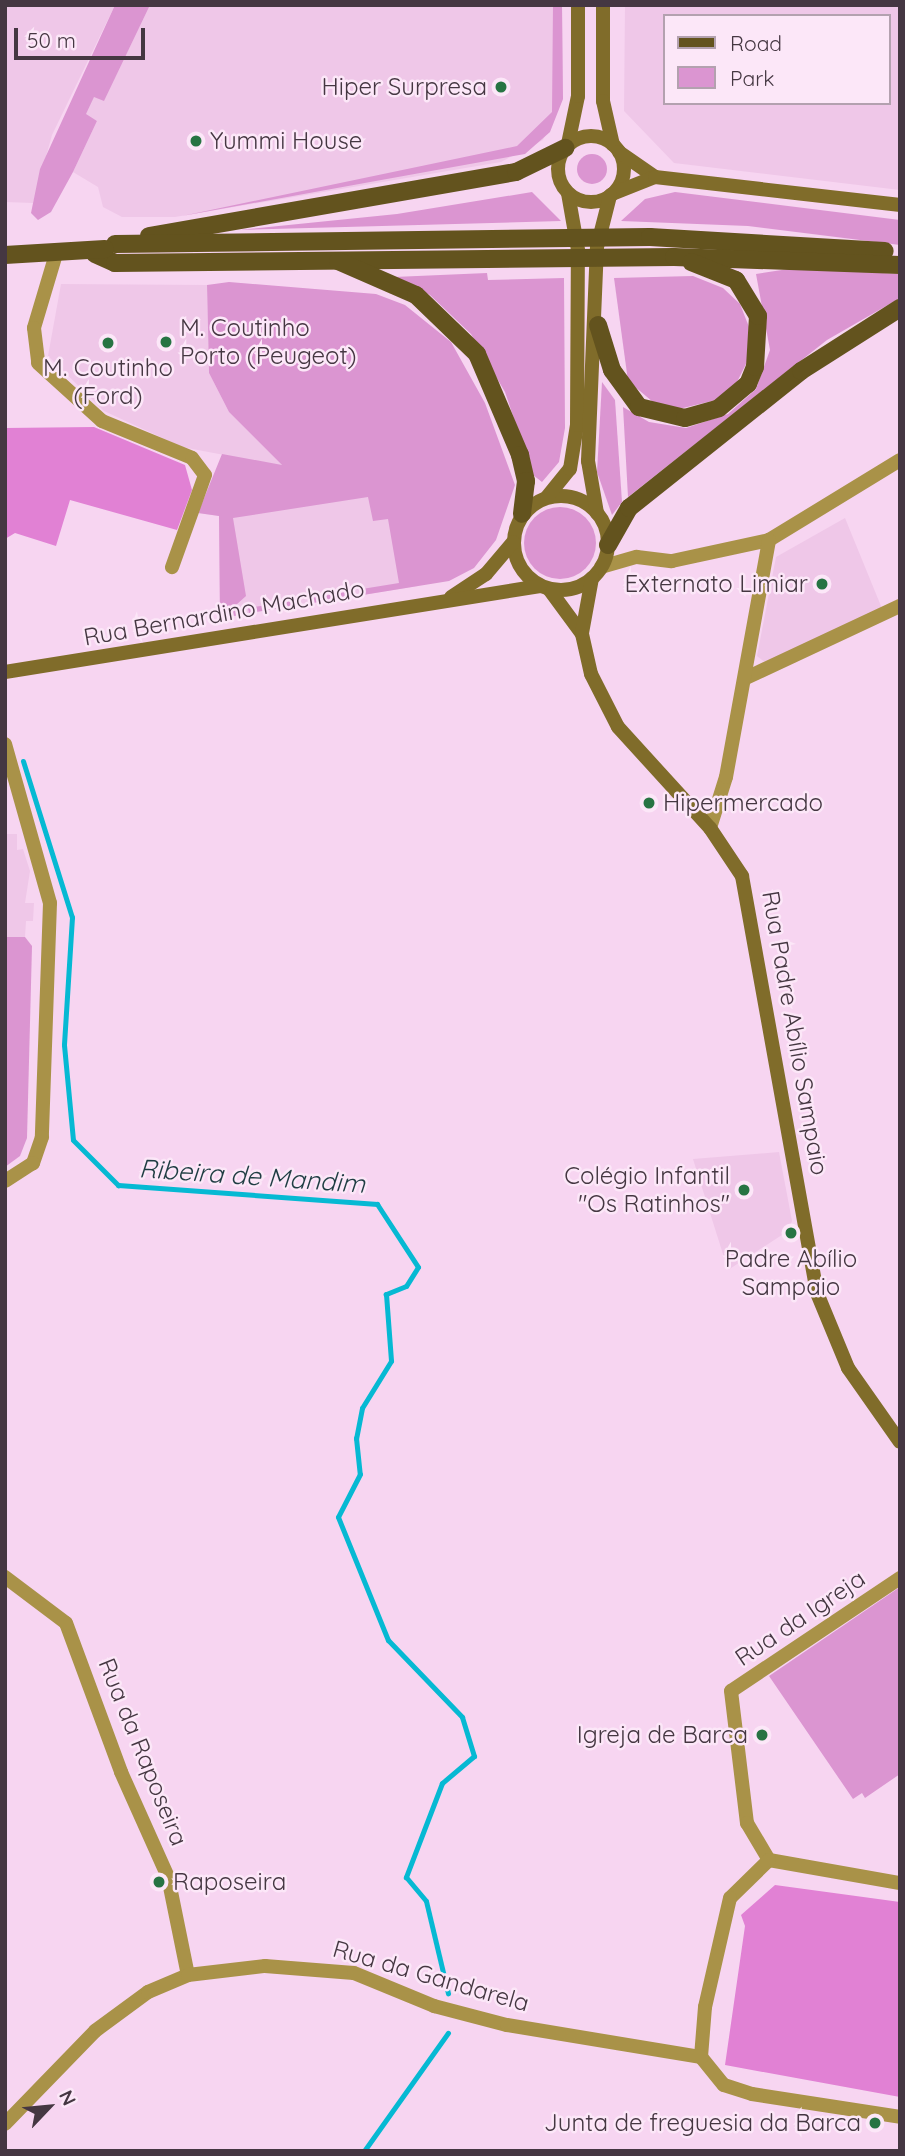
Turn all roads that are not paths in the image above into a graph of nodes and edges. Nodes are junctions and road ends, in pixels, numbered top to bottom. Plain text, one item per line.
1 (578, 5) edge
2 (603, 5) edge
3 (566, 146) junction
4 (616, 148) junction
5 (655, 177) junction
6 (568, 193) junction
7 (611, 195) junction
8 (900, 205) edge
9 (116, 244) junction
10 (900, 253) edge
11 (57, 254) junction
12 (95, 254) junction
13 (5, 255) edge
14 (674, 257) junction
15 (338, 261) junction
16 (900, 265) edge
17 (900, 309) edge
18 (598, 325) junction
19 (900, 460) edge
20 (547, 497) junction
21 (597, 513) junction
22 (522, 514) junction
23 (769, 540) junction
24 (513, 542) junction
25 (608, 545) junction
26 (172, 567) dead end
27 (597, 572) junction
28 (545, 587) junction
29 (450, 598) junction
30 (900, 606) edge
31 (582, 634) junction
32 (5, 673) edge
33 (746, 678) junction
34 (5, 744) edge
35 (710, 828) junction
36 (5, 1181) edge
37 (900, 1441) edge
38 (5, 1577) edge
39 (900, 1578) edge
40 (769, 1860) junction
41 (900, 1883) edge
42 (188, 1975) junction
43 (701, 2057) junction
44 (900, 2117) edge
45 (5, 2124) edge

1 - 3 main road
2 - 4 main road
3 - 4 main road
3 - 6 main road
3 - 9 main road
4 - 5 main road
4 - 7 main road
5 - 7 main road
5 - 8 main road
6 - 7 main road
6 - 20 main road
7 - 18 main road
9 - 10 main road
9 - 12 main road
11 - 12 main road
11 - 13 main road
11 - 26 street
12 - 15 main road
14 - 15 main road
14 - 16 main road
14 - 18 main road
15 - 22 main road
17 - 25 main road
18 - 21 main road
19 - 23 street
20 - 21 main road
20 - 22 main road
21 - 25 main road
22 - 24 main road
23 - 27 street
23 - 33 street
24 - 28 main road
24 - 29 main road, Rua Bernardino Machado
25 - 27 main road
27 - 28 main road
27 - 31 main road
28 - 29 main road, Rua Bernardino Machado
28 - 31 main road
29 - 32 main road, Rua Bernardino Machado
30 - 33 street
31 - 35 main road, Rua Padre Abílio Sampaio
33 - 35 street
34 - 36 street
35 - 37 main road, Rua Padre Abílio Sampaio
38 - 42 street, Rua da Raposeira
39 - 40 street, Rua da Igreja
40 - 41 street
40 - 43 street
42 - 43 street, Rua da Gandarela
42 - 45 street, Rua da Gandarela
43 - 44 street

